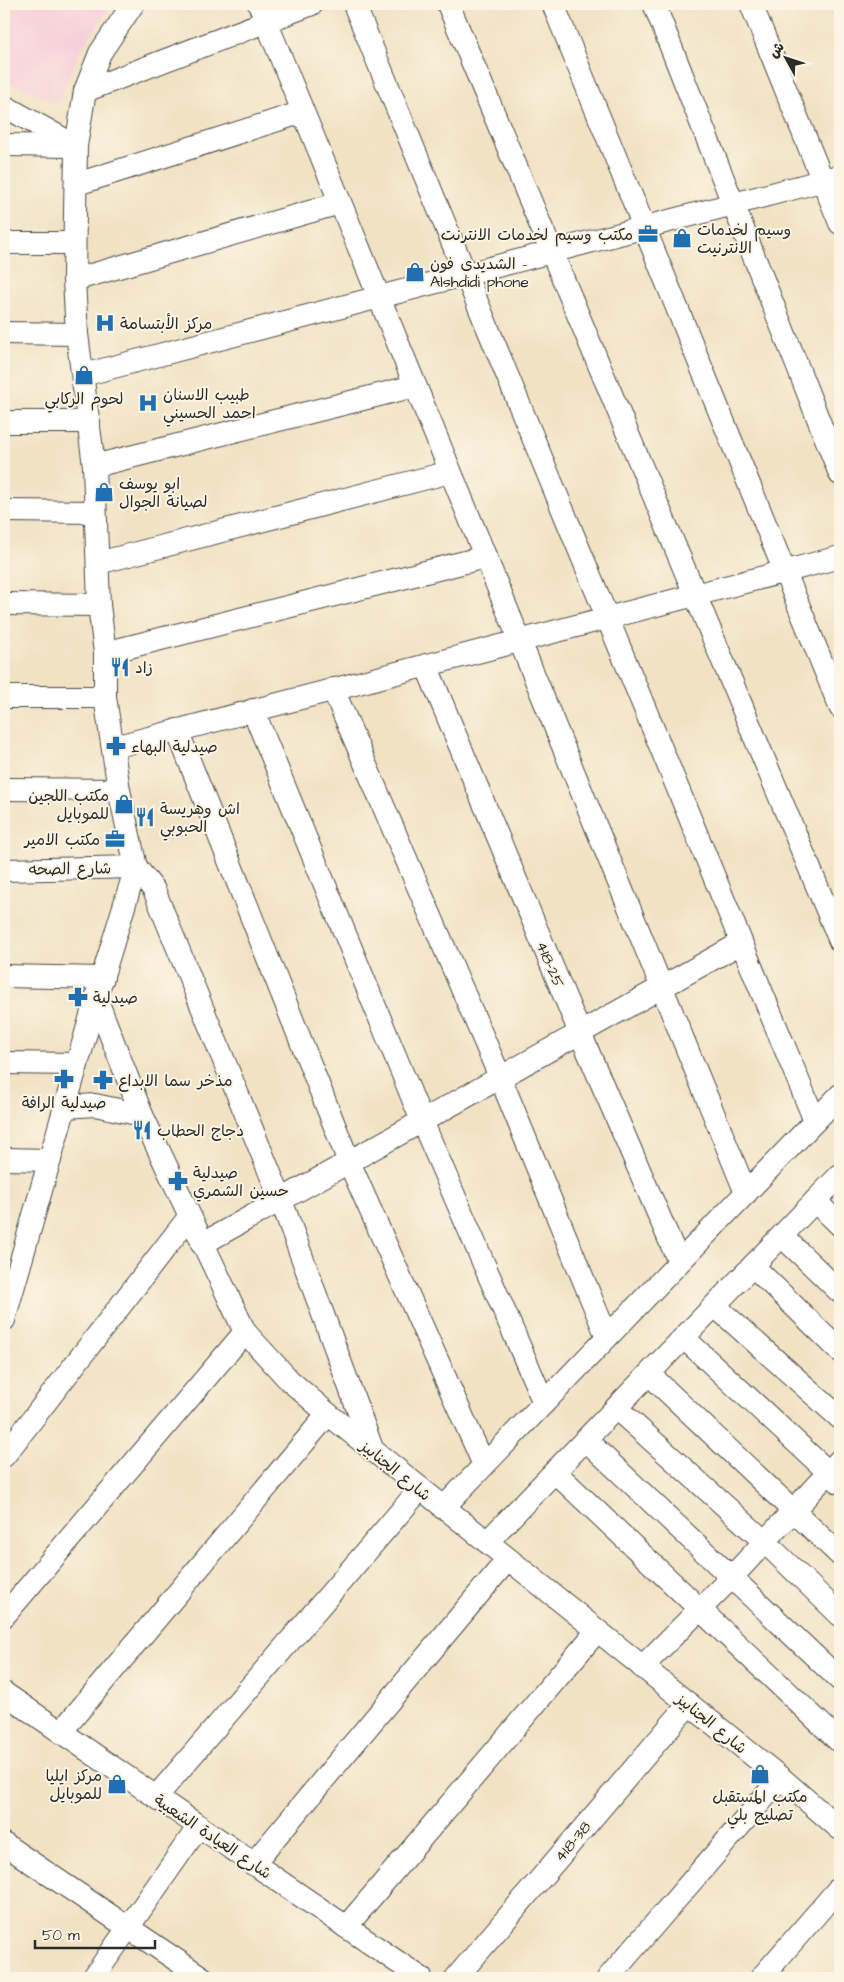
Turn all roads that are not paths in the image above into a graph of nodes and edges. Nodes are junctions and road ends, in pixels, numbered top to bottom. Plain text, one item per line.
1 (133, 4) edge
2 (312, 4) edge
3 (354, 4) edge
4 (448, 4) edge
5 (553, 4) edge
6 (654, 4) edge
7 (751, 4) edge
8 (262, 12) edge
9 (85, 91) junction
10 (4, 106) edge
11 (303, 112) junction
12 (4, 145) edge
13 (76, 146) junction
14 (832, 178) edge
15 (77, 184) junction
16 (340, 203) junction
17 (733, 204) junction
18 (840, 223) edge
19 (644, 227) junction
20 (4, 243) edge
21 (74, 243) junction
22 (552, 253) junction
23 (466, 274) junction
24 (74, 280) junction
25 (379, 297) junction
26 (4, 333) edge
27 (77, 334) junction
28 (83, 375) junction
29 (415, 386) junction
30 (4, 422) edge
31 (89, 422) junction
32 (94, 466) junction
33 (450, 472) junction
34 (840, 474) edge
35 (4, 511) edge
36 (94, 512) junction
37 (486, 557) junction
38 (840, 557) edge
39 (98, 563) junction
40 (785, 572) junction
41 (695, 594) junction
42 (4, 604) edge
43 (99, 604) junction
44 (607, 617) junction
45 (519, 640) junction
46 (105, 653) junction
47 (426, 665) junction
48 (333, 689) junction
49 (105, 697) junction
50 (4, 698) edge
51 (840, 707) edge
52 (254, 710) junction
53 (177, 730) junction
54 (114, 747) junction
55 (4, 789) edge
56 (119, 790) junction
57 (136, 867) junction
58 (4, 870) edge
59 (840, 941) edge
60 (742, 944) junction
61 (4, 976) edge
62 (99, 988) junction
63 (662, 988) junction
64 (580, 1033) junction
65 (4, 1063) edge
66 (76, 1064) junction
67 (500, 1077) junction
68 (840, 1095) edge
69 (64, 1107) junction
70 (142, 1115) junction
71 (422, 1121) junction
72 (815, 1121) junction
73 (4, 1160) edge
74 (50, 1160) junction
75 (349, 1162) junction
76 (840, 1175) edge
77 (746, 1193) junction
78 (281, 1200) junction
79 (815, 1201) junction
80 (189, 1217) junction
81 (840, 1225) edge
82 (782, 1236) junction
83 (202, 1244) junction
84 (14, 1249) edge
85 (679, 1262) junction
86 (753, 1266) junction
87 (840, 1292) edge
88 (715, 1306) junction
89 (4, 1320) edge
90 (245, 1332) junction
91 (607, 1337) junction
92 (684, 1338) junction
93 (840, 1351) edge
94 (649, 1374) junction
95 (544, 1403) junction
96 (616, 1408) junction
97 (328, 1414) junction
98 (840, 1418) edge
99 (586, 1440) junction
100 (374, 1452) junction
101 (4, 1456) edge
102 (484, 1465) junction
103 (555, 1472) junction
104 (837, 1472) edge
105 (420, 1489) junction
106 (443, 1508) junction
107 (794, 1510) junction
108 (764, 1541) junction
109 (487, 1542) junction
110 (840, 1555) edge
111 (508, 1559) junction
112 (732, 1577) junction
113 (700, 1609) junction
114 (840, 1615) edge
115 (4, 1616) edge
116 (598, 1631) junction
117 (642, 1667) junction
118 (840, 1680) edge
119 (4, 1693) edge
120 (688, 1704) junction
121 (61, 1732) junction
122 (840, 1742) edge
123 (781, 1778) junction
124 (156, 1798) junction
125 (199, 1826) junction
126 (840, 1829) edge
127 (4, 1844) edge
128 (254, 1864) junction
129 (840, 1887) edge
130 (127, 1927) junction
131 (346, 1927) junction
132 (93, 1978) edge
133 (203, 1978) edge
134 (421, 1978) edge
135 (456, 1978) edge
136 (608, 1978) edge
137 (761, 1978) edge

1 - 9 street
2 - 8 street
3 - 23 street
4 - 22 street
5 - 19 street
6 - 17 street
7 - 14 street
8 - 9 street
8 - 11 street
9 - 13 street
10 - 13 street
11 - 15 street
11 - 16 street
12 - 13 street
13 - 15 street
14 - 17 street
14 - 18 street
15 - 21 street
16 - 24 street
16 - 25 street
17 - 19 street
17 - 34 street
19 - 22 street
19 - 40 street
20 - 21 street
21 - 24 street
22 - 23 street
22 - 41 street
23 - 25 street
23 - 44 street
24 - 27 street
25 - 28 street
25 - 29 street
26 - 27 street
27 - 28 street
28 - 31 street
29 - 32 street
29 - 33 street
30 - 31 street
31 - 32 street
32 - 36 street
33 - 37 street
33 - 39 street
35 - 36 street
36 - 39 street
37 - 45 street
37 - 46 street
38 - 40 street
39 - 43 street
40 - 41 street
40 - 51 street
41 - 44 street
41 - 59 street
42 - 43 street
43 - 46 street
44 - 45 street
44 - 60 street
45 - 47 street
45 - 63 street
46 - 49 street
47 - 48 street
47 - 64 street, 418-25
48 - 52 street
48 - 67 street
49 - 50 street
49 - 54 street
52 - 53 street
52 - 71 street
53 - 54 street
53 - 75 street
54 - 56 street
55 - 56 street
56 - 57 street
57 - 58 street, شارع الصحه
57 - 62 street
57 - 78 street
60 - 63 street
60 - 72 street
61 - 62 street
62 - 66 street
62 - 70 street, شارع الجنابيز
63 - 64 street
63 - 77 street
64 - 67 street
64 - 85 street, 418-25
65 - 66 street
66 - 69 street
67 - 71 street
67 - 91 street
68 - 72 street
69 - 70 street
69 - 74 street
70 - 80 street, شارع الجنابيز
71 - 75 street
71 - 95 street
72 - 77 street
73 - 74 street
74 - 84 street
75 - 78 street
75 - 102 street
76 - 79 street
77 - 85 street
78 - 83 street
78 - 100 street
79 - 81 street
79 - 82 street
80 - 83 street, شارع الجنابيز
80 - 101 street
82 - 86 street
82 - 87 street
83 - 90 street, شارع الجنابيز
84 - 89 street
85 - 91 street
86 - 88 street
86 - 93 street
88 - 92 street
88 - 98 street
90 - 97 street, شارع الجنابيز
90 - 115 street
91 - 95 street
92 - 94 street
92 - 104 street
94 - 96 street
94 - 107 street
95 - 102 street
96 - 99 street
96 - 108 street
97 - 100 street, شارع الجنابيز
97 - 121 street
99 - 103 street
99 - 112 street
100 - 105 street, شارع الجنابيز
102 - 106 street
103 - 109 street
103 - 113 street
104 - 107 street
105 - 106 street, شارع الجنابيز
105 - 124 street
106 - 109 street, شارع الجنابيز
107 - 108 street
107 - 110 street
108 - 112 street
108 - 114 street
109 - 111 street, شارع الجنابيز
111 - 116 street, شارع الجنابيز
111 - 128 street
112 - 113 street
112 - 118 street
113 - 117 street
113 - 122 street
116 - 117 street, شارع الجنابيز
116 - 131 street
117 - 120 street, شارع الجنابيز
119 - 121 street, شارع العيادة الشعبية
120 - 123 street, شارع الجنابيز
120 - 135 street, 418-38
121 - 124 street, شارع العيادة الشعبية
123 - 126 street, شارع الجنابيز
123 - 136 street
124 - 125 street, شارع العيادة الشعبية
125 - 128 street, شارع العيادة الشعبية
125 - 130 street
127 - 130 street
128 - 131 street, شارع العيادة الشعبية
129 - 137 street
130 - 132 street
130 - 133 street
131 - 134 street, شارع العيادة الشعبية

